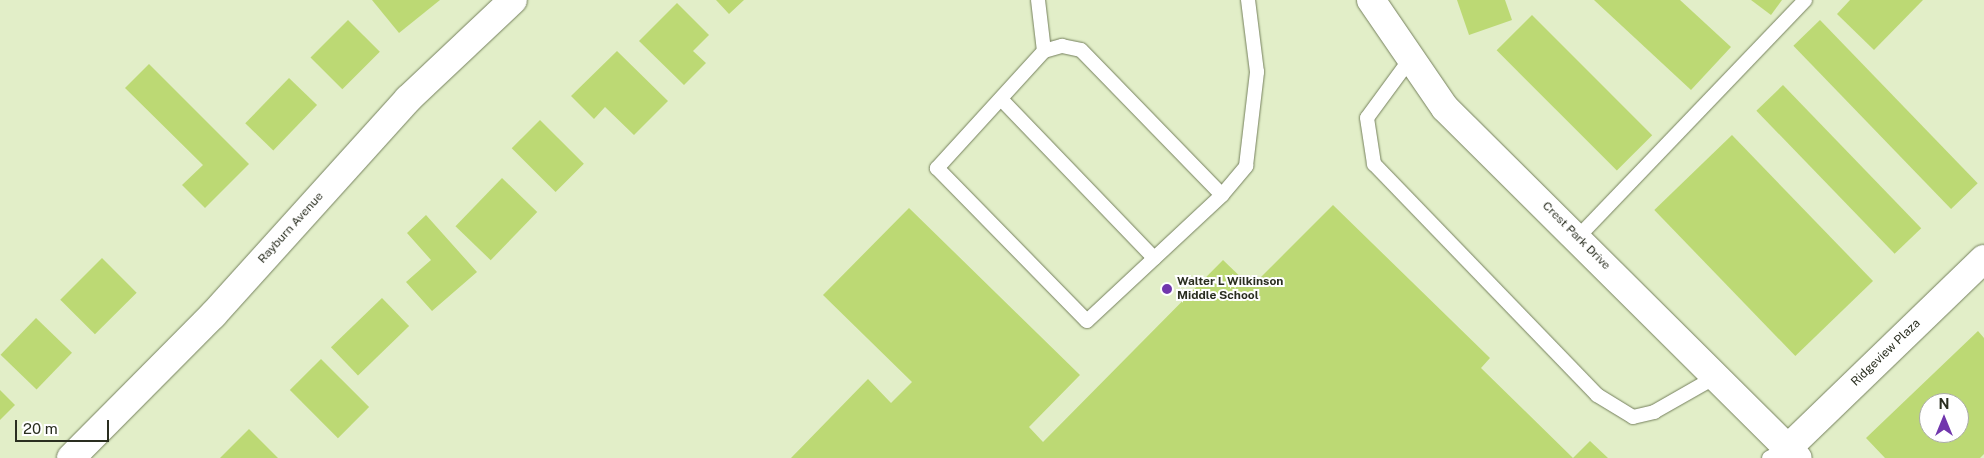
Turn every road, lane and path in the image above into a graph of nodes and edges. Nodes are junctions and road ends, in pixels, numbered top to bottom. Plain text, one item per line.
1 (513, 0) edge
2 (1038, 0) edge
3 (1248, 0) edge
4 (1371, 0) edge
5 (1805, 0) edge
6 (1044, 51) junction
7 (1411, 58) junction
8 (1001, 98) junction
9 (1222, 195) junction
10 (1578, 237) junction
11 (1154, 258) junction
12 (1984, 259) edge
13 (1716, 376) junction
14 (1785, 455) edge
15 (71, 458) edge

1 - 15 street, Rayburn Avenue
2 - 6 lane
3 - 9 lane
4 - 7 street, Crest Park Drive
5 - 10 lane
6 - 8 lane
6 - 9 lane
7 - 10 street, Crest Park Drive
7 - 13 lane
8 - 11 lane
8 - 11 lane
9 - 11 lane
10 - 13 street, Crest Park Drive
12 - 14 street, Ridgeview Plaza
13 - 14 street, Crest Park Drive

